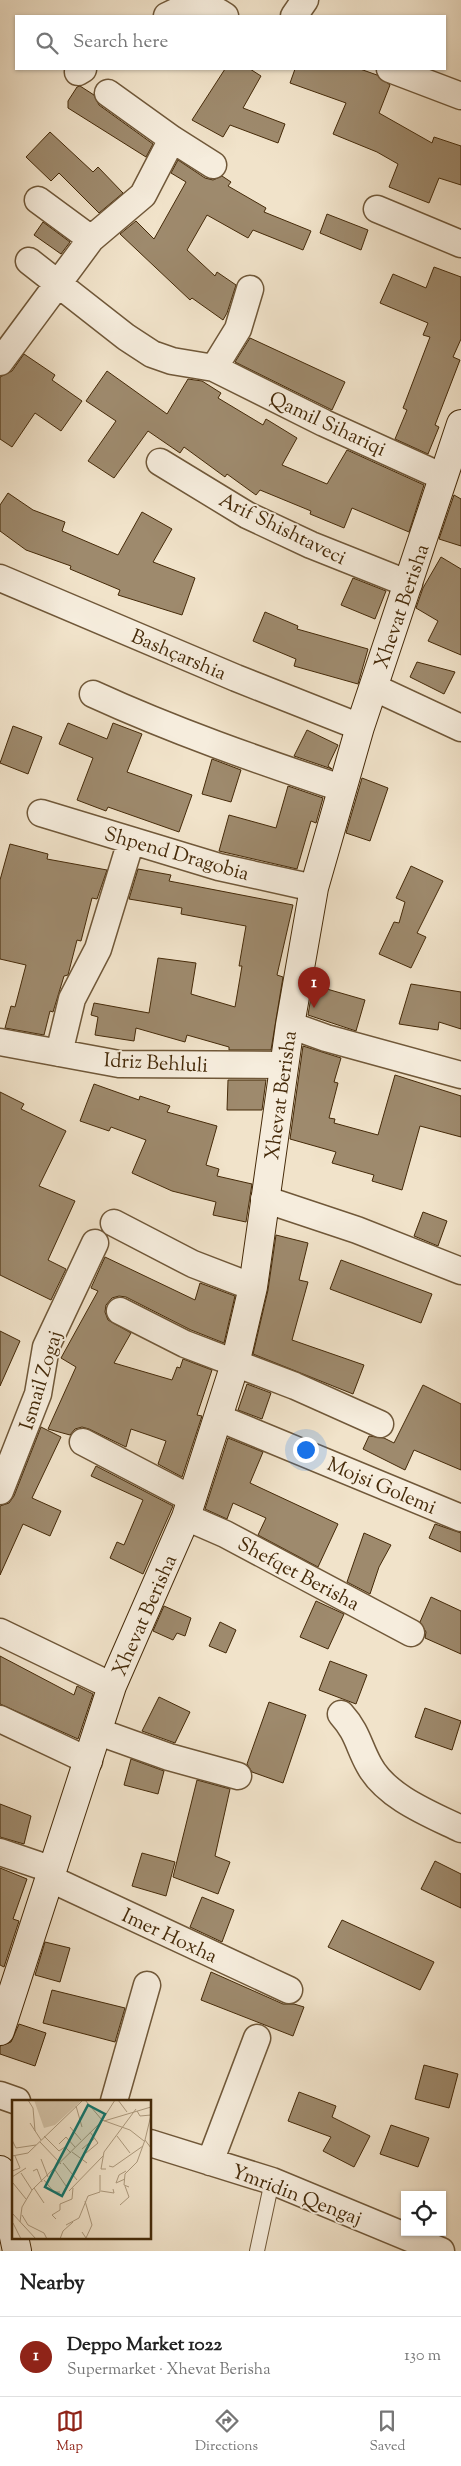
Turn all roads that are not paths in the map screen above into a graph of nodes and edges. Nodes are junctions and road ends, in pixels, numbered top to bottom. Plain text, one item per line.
1 (305, 0) edge
2 (169, 15) edge
3 (224, 15) edge
4 (295, 15) edge
5 (393, 70) edge
6 (108, 93) dead end
7 (461, 96) edge
8 (172, 139) junction
9 (213, 165) dead end
10 (38, 200) dead end
11 (377, 209) dead end
12 (91, 239) junction
13 (461, 244) edge
14 (29, 261) dead end
15 (57, 284) junction
16 (250, 289) dead end
17 (0, 362) edge
18 (214, 368) junction
19 (461, 428) edge
20 (160, 462) dead end
21 (443, 477) junction
22 (0, 578) edge
23 (409, 584) junction
24 (373, 687) junction
25 (93, 694) dead end
26 (360, 727) junction
27 (461, 728) edge
28 (341, 788) junction
29 (41, 813) dead end
30 (132, 841) junction
31 (314, 888) junction
32 (290, 1025) junction
33 (0, 1042) edge
34 (59, 1053) junction
35 (284, 1065) junction
36 (461, 1075) edge
37 (264, 1199) junction
38 (114, 1223) dead end
39 (95, 1244) dead end
40 (461, 1271) edge
41 (252, 1286) junction
42 (120, 1311) dead end
43 (235, 1364) junction
44 (219, 1418) junction
45 (380, 1424) dead end
46 (83, 1442) dead end
47 (0, 1491) edge
48 (189, 1508) junction
49 (461, 1518) edge
50 (0, 1632) edge
51 (411, 1633) dead end
52 (112, 1686) junction
53 (341, 1714) dead end
54 (0, 1720) edge
55 (99, 1732) junction
56 (89, 1761) junction
57 (238, 1776) dead end
58 (461, 1829) edge
59 (0, 1852) edge
60 (52, 1875) junction
61 (148, 1985) dead end
62 (289, 1990) dead end
63 (0, 2026) edge
64 (257, 2038) dead end
65 (0, 2095) edge
66 (14, 2100) edge
67 (114, 2100) edge
68 (151, 2143) edge
69 (210, 2162) junction
70 (0, 2170) edge
71 (272, 2181) junction
72 (12, 2231) edge
73 (13, 2238) edge
74 (16, 2251) edge
75 (257, 2251) edge
76 (441, 2251) edge

1 - 4 street
2 - 3 street
5 - 7 street
6 - 8 street
8 - 9 street
8 - 12 street
10 - 12 street
11 - 13 street
12 - 15 street
14 - 15 street, Qamil Sihariqi
15 - 17 street
15 - 18 street, Qamil Sihariqi
16 - 18 street
18 - 21 street, Qamil Sihariqi
19 - 21 street, Xhevat Berisha
20 - 23 street, Arif Shishtaveci
21 - 23 street, Xhevat Berisha
22 - 26 street, Bashçarshia
23 - 24 street, Xhevat Berisha
24 - 26 street, Xhevat Berisha
24 - 27 street
25 - 28 street
26 - 28 street, Xhevat Berisha
28 - 31 street, Xhevat Berisha
29 - 30 street, Shpend Dragobia
30 - 31 street, Shpend Dragobia
30 - 34 street
31 - 32 street, Xhevat Berisha
32 - 35 street, Xhevat Berisha
32 - 36 street
33 - 34 street, Idriz Behluli
34 - 35 street, Idriz Behluli
35 - 37 street, Xhevat Berisha
37 - 40 street
37 - 41 street, Xhevat Berisha
38 - 41 street
39 - 47 street, Ismail Zogaj
41 - 43 street, Xhevat Berisha
42 - 43 street
43 - 44 street, Xhevat Berisha
43 - 45 street
44 - 48 street, Xhevat Berisha
44 - 49 street, Mojsi Golemi
46 - 48 street
48 - 51 street, Shefqet Berisha
48 - 52 street, Xhevat Berisha
50 - 52 street
52 - 55 street, Xhevat Berisha
53 - 58 street
54 - 56 street
55 - 56 street, Xhevat Berisha
55 - 57 street
56 - 60 street, Xhevat Berisha
59 - 60 street
60 - 62 street, Imer Hoxha
60 - 63 street, Xhevat Berisha
61 - 67 street
64 - 69 street
65 - 66 street
68 - 69 street, Ymridin Qengaj
69 - 71 street, Ymridin Qengaj
70 - 72 street
71 - 75 lane
71 - 76 street, Ymridin Qengaj
73 - 74 street

